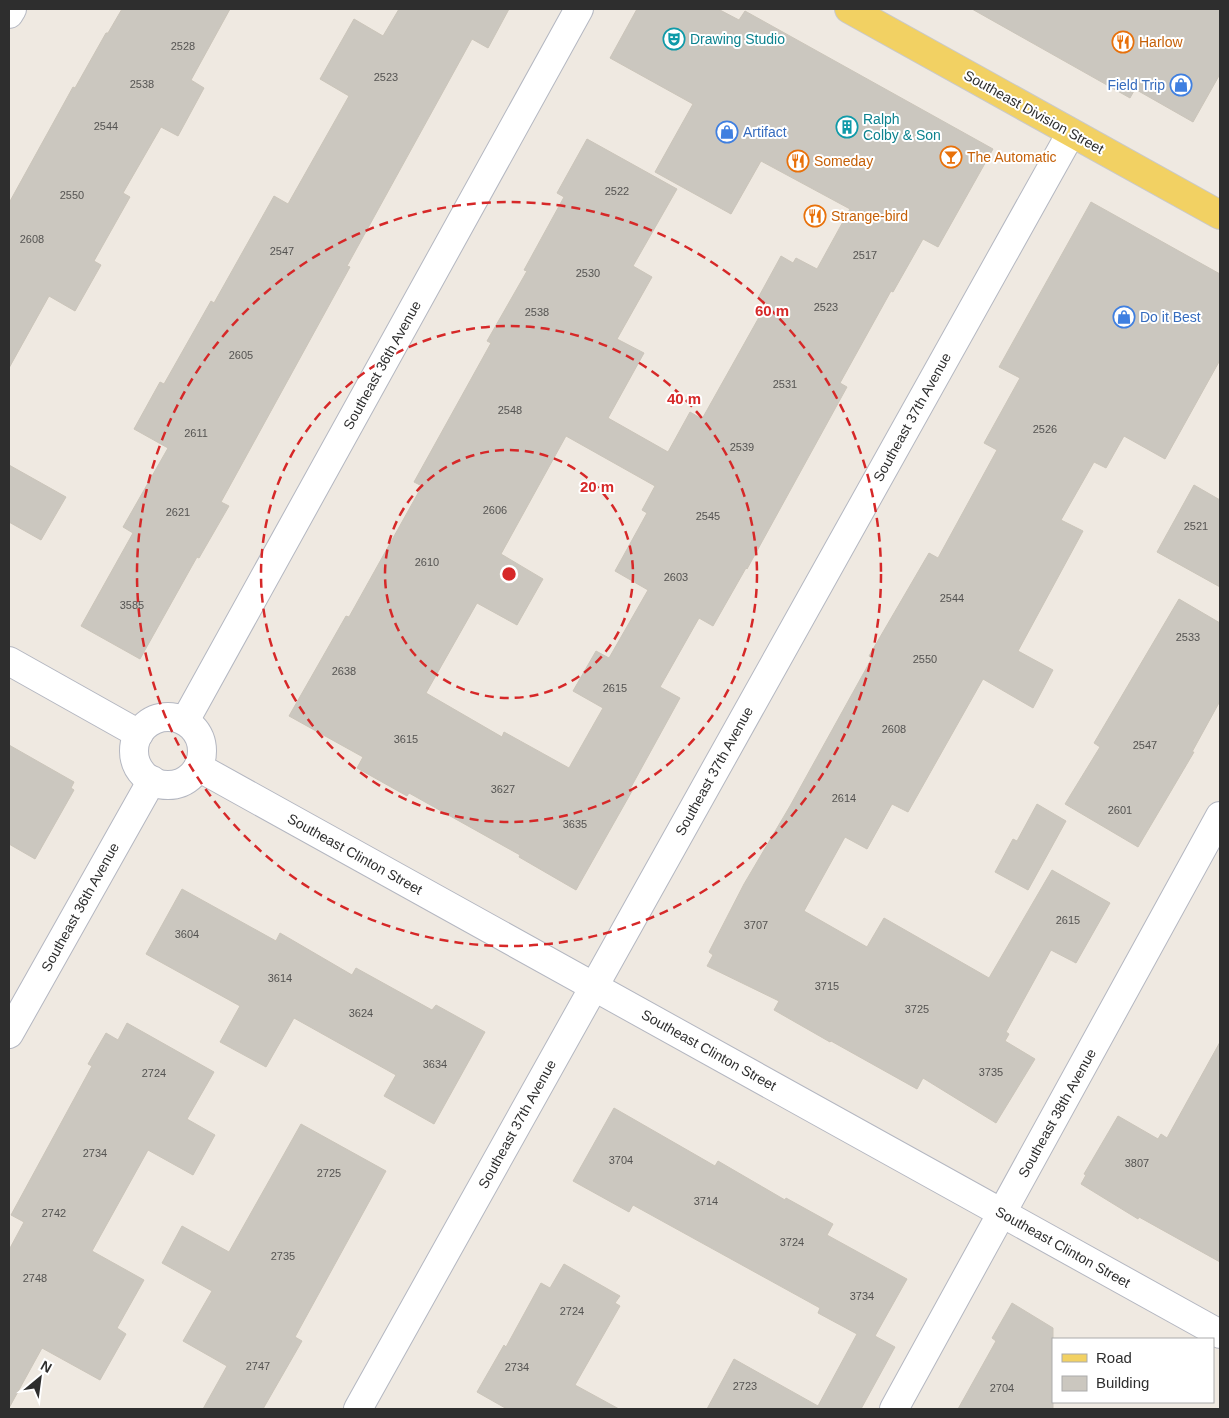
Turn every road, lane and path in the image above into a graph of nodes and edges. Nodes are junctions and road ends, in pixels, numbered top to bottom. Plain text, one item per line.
1 (12, 9) edge
2 (579, 9) edge
3 (862, 12) edge
4 (9, 14) edge
5 (1071, 132) junction
6 (1220, 216) edge
7 (9, 661) edge
8 (184, 721) junction
9 (139, 734) junction
10 (198, 766) junction
11 (152, 780) junction
12 (1220, 816) edge
13 (594, 986) junction
14 (9, 1034) edge
15 (1002, 1213) junction
16 (1220, 1334) edge
17 (358, 1409) edge
18 (894, 1409) edge

1 - 4 street
2 - 8 street, Southeast 36th Avenue
3 - 5 main road, Southeast Division Street
5 - 6 main road, Southeast Division Street
5 - 13 street, Southeast 37th Avenue
7 - 9 street
8 - 9 street
8 - 10 street
9 - 11 street
10 - 11 street
10 - 13 street, Southeast Clinton Street
11 - 14 street, Southeast 36th Avenue
12 - 15 street, Southeast 38th Avenue
13 - 15 street, Southeast Clinton Street
13 - 17 street, Southeast 37th Avenue
15 - 16 street, Southeast Clinton Street
15 - 18 street, Southeast 38th Avenue

